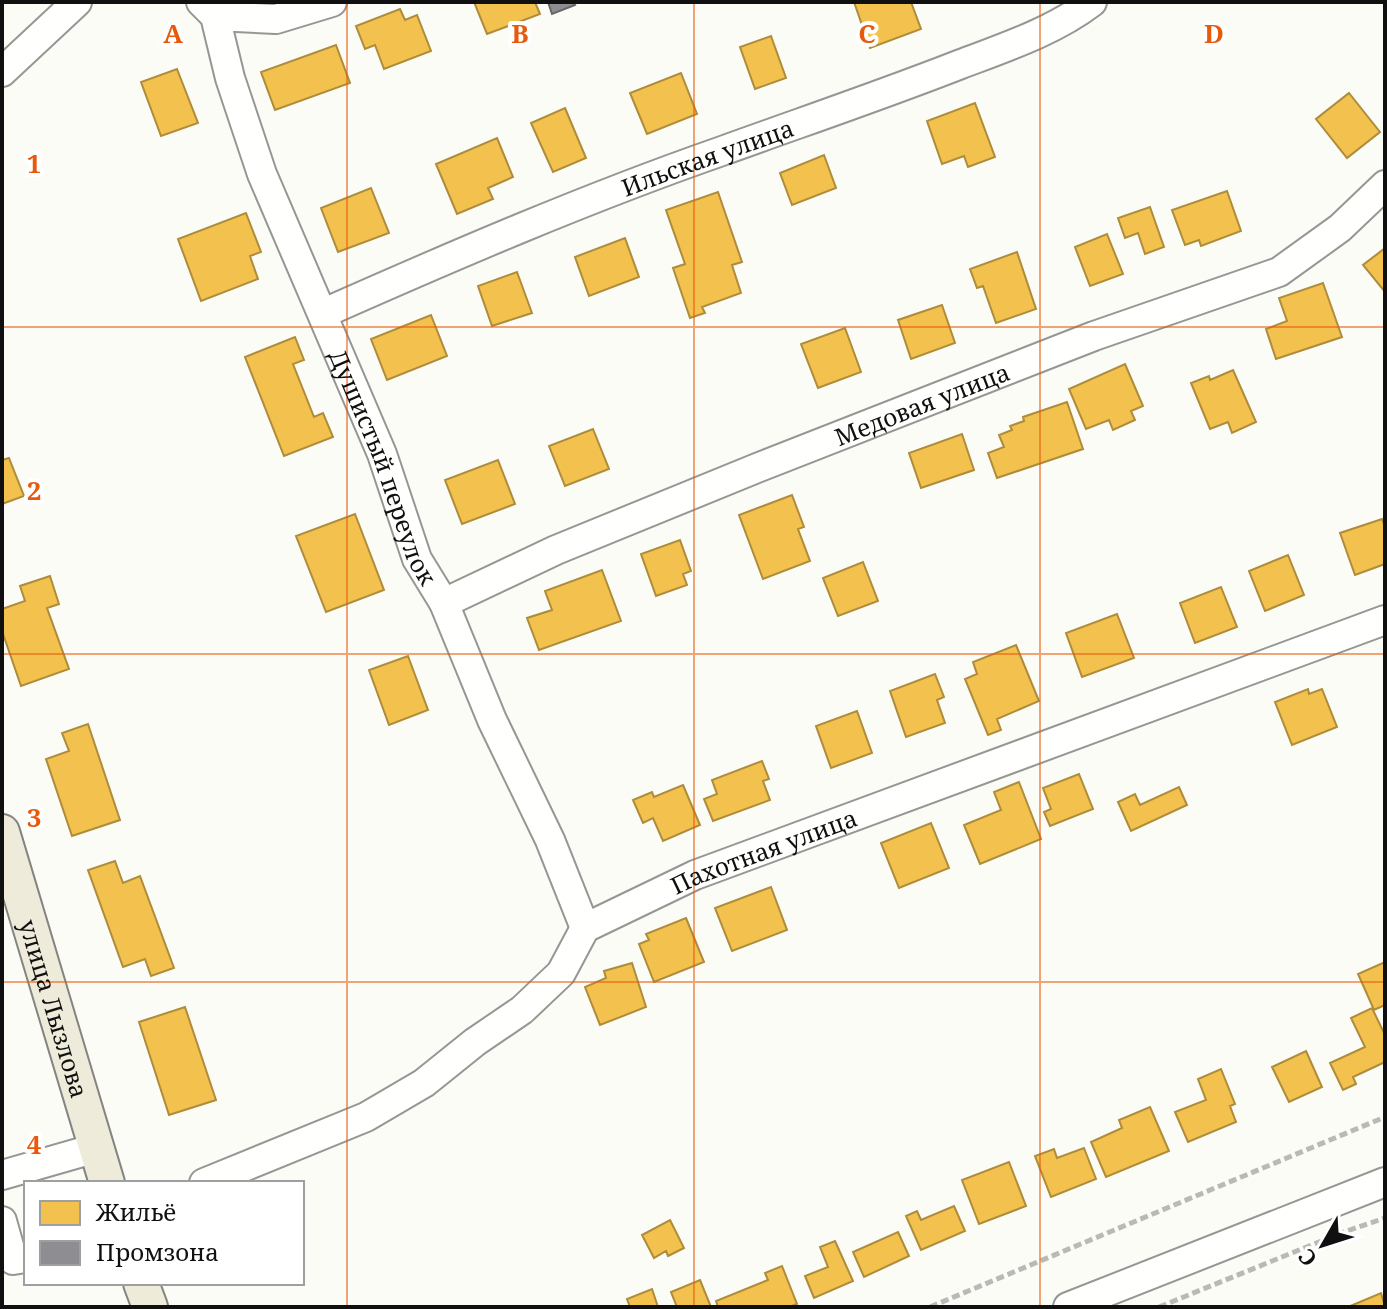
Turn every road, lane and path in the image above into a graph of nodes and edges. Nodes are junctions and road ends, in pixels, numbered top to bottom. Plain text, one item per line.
1 (77, 2) edge
2 (332, 2) edge
3 (1092, 2) edge
4 (208, 9) edge
5 (2, 72) edge
6 (1385, 185) edge
7 (324, 313) junction
8 (444, 603) junction
9 (1385, 620) edge
10 (2, 832) edge
11 (585, 928) junction
12 (1385, 1117) edge
13 (96, 1148) junction
14 (2, 1175) edge
15 (106, 1181) edge
16 (209, 1181) edge
17 (1385, 1182) edge
18 (1385, 1218) edge
19 (2, 1221) edge
20 (24, 1258) edge
21 (142, 1285) edge
22 (150, 1307) edge
23 (930, 1307) edge
24 (1068, 1307) edge
25 (1159, 1307) edge

1 - 5 street
2 - 4 street
3 - 7 street, Ильская улица
4 - 7 street, Душистый переулок
6 - 8 street, Медовая улица
7 - 8 street, Душистый переулок
8 - 11 street, Душистый переулок
9 - 11 street, Пахотная улица
10 - 13 main road, улица Лызлова
11 - 16 street
12 - 23 path
13 - 14 street
13 - 15 main road, улица Лызлова
17 - 24 street
18 - 25 path
19 - 20 street
21 - 22 main road

